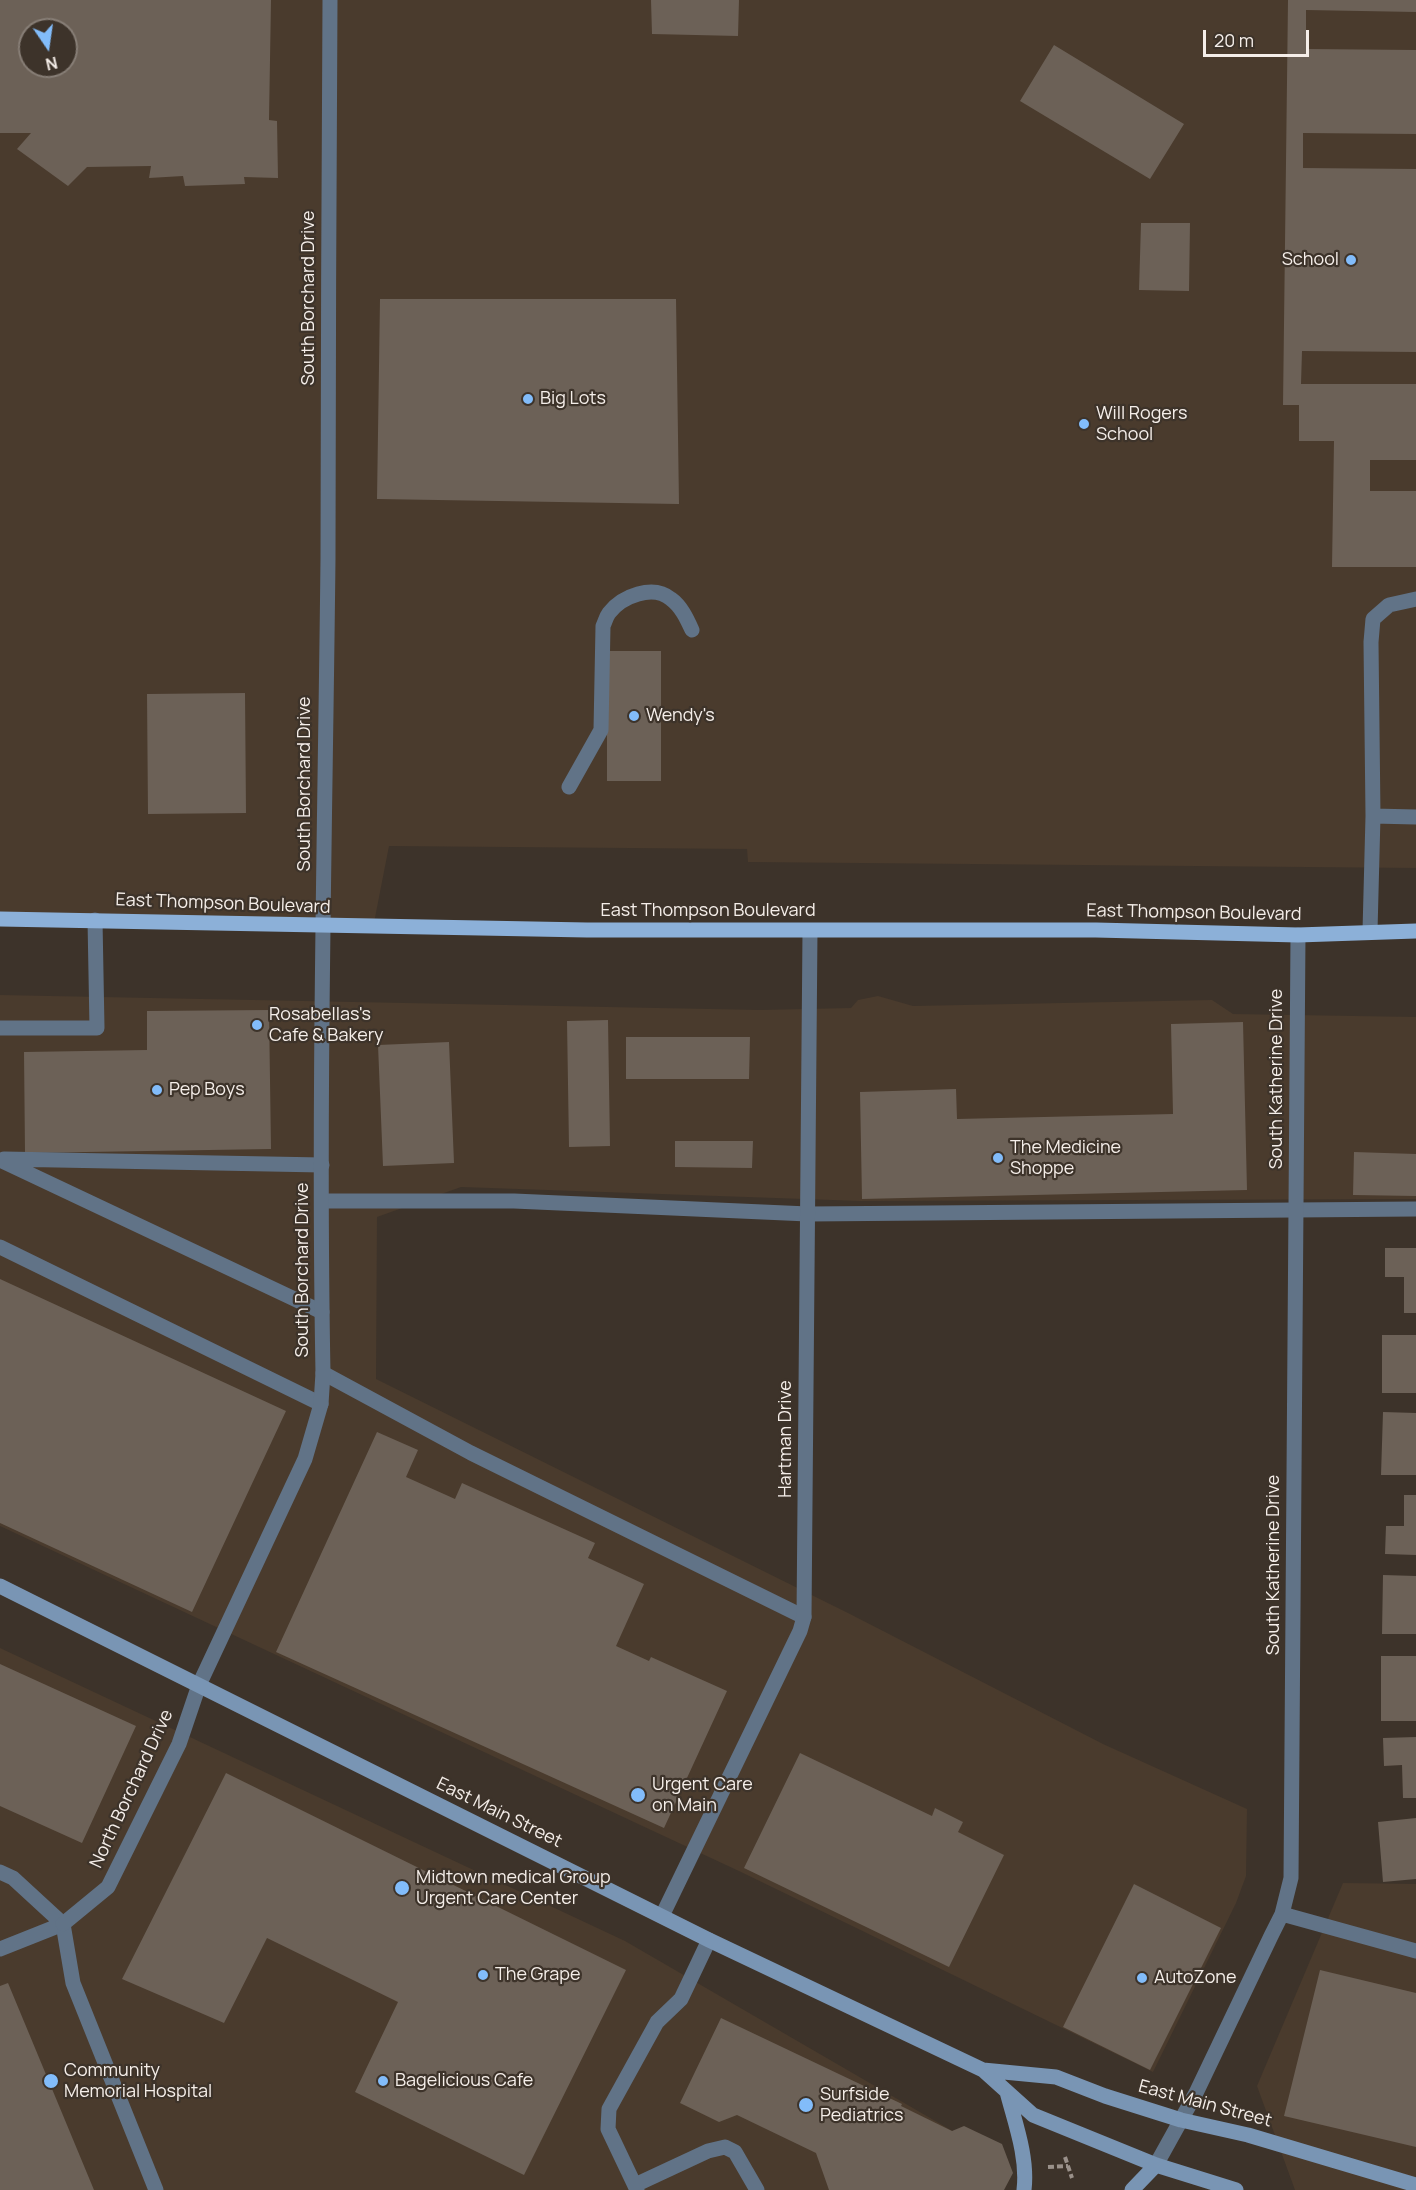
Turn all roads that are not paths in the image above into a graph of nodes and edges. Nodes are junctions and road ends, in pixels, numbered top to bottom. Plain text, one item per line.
1 (330, 0) edge
2 (1416, 600) edge
3 (692, 630) dead end
4 (569, 787) dead end
5 (1373, 816) junction
6 (1416, 817) edge
7 (0, 919) edge
8 (95, 920) junction
9 (324, 927) junction
10 (810, 931) junction
11 (1370, 931) junction
12 (1416, 932) edge
13 (1298, 934) junction
14 (0, 1028) edge
15 (0, 1159) edge
16 (322, 1165) junction
17 (322, 1201) junction
18 (1296, 1209) junction
19 (1416, 1209) edge
20 (808, 1214) junction
21 (0, 1247) edge
22 (322, 1312) junction
23 (323, 1373) junction
24 (321, 1404) junction
25 (0, 1586) edge
26 (804, 1617) junction
27 (199, 1685) junction
28 (0, 1872) edge
29 (1282, 1914) junction
30 (662, 1916) junction
31 (63, 1924) junction
32 (709, 1940) junction
33 (0, 1949) edge
34 (1416, 1951) edge
35 (983, 2070) junction
36 (1007, 2092) junction
37 (1181, 2120) junction
38 (1156, 2165) junction
39 (1416, 2185) edge
40 (636, 2187) edge
41 (156, 2190) edge
42 (757, 2190) edge
43 (1024, 2190) edge
44 (1132, 2190) edge
45 (1236, 2190) edge

1 - 9 street, South Borchard Drive
2 - 5 street
3 - 4 street
5 - 6 street
5 - 11 street
7 - 8 main road, East Thompson Boulevard
8 - 9 main road, East Thompson Boulevard
8 - 14 street
9 - 10 main road, East Thompson Boulevard
9 - 16 street, South Borchard Drive
10 - 13 main road, East Thompson Boulevard
10 - 20 street, Hartman Drive
11 - 12 main road, East Thompson Boulevard
11 - 13 main road, East Thompson Boulevard
13 - 18 street, South Katherine Drive
15 - 16 street
15 - 22 street
16 - 17 street, South Borchard Drive
17 - 20 street
17 - 22 street, South Borchard Drive
18 - 19 street
18 - 20 street
18 - 29 street, South Katherine Drive
20 - 26 street, Hartman Drive
21 - 24 street
22 - 23 street, South Borchard Drive
23 - 24 street, South Borchard Drive
23 - 26 street
24 - 27 street, South Borchard Drive
25 - 27 main road, East Main Street
26 - 30 street, Hartman Drive
27 - 30 main road, East Main Street
27 - 31 street, North Borchard Drive
28 - 31 street
29 - 34 street
29 - 37 street, South Katherine Drive
30 - 32 main road, East Main Street
31 - 33 street, North Borchard Drive
31 - 41 street
32 - 35 main road, East Main Street
32 - 40 street
35 - 36 main road, East Main Street
35 - 37 main road, East Main Street
36 - 38 main road, East Main Street
36 - 43 main road
37 - 38 street, South Katherine Drive
37 - 39 main road, East Main Street
38 - 44 main road
38 - 45 main road, East Main Street
40 - 42 street

